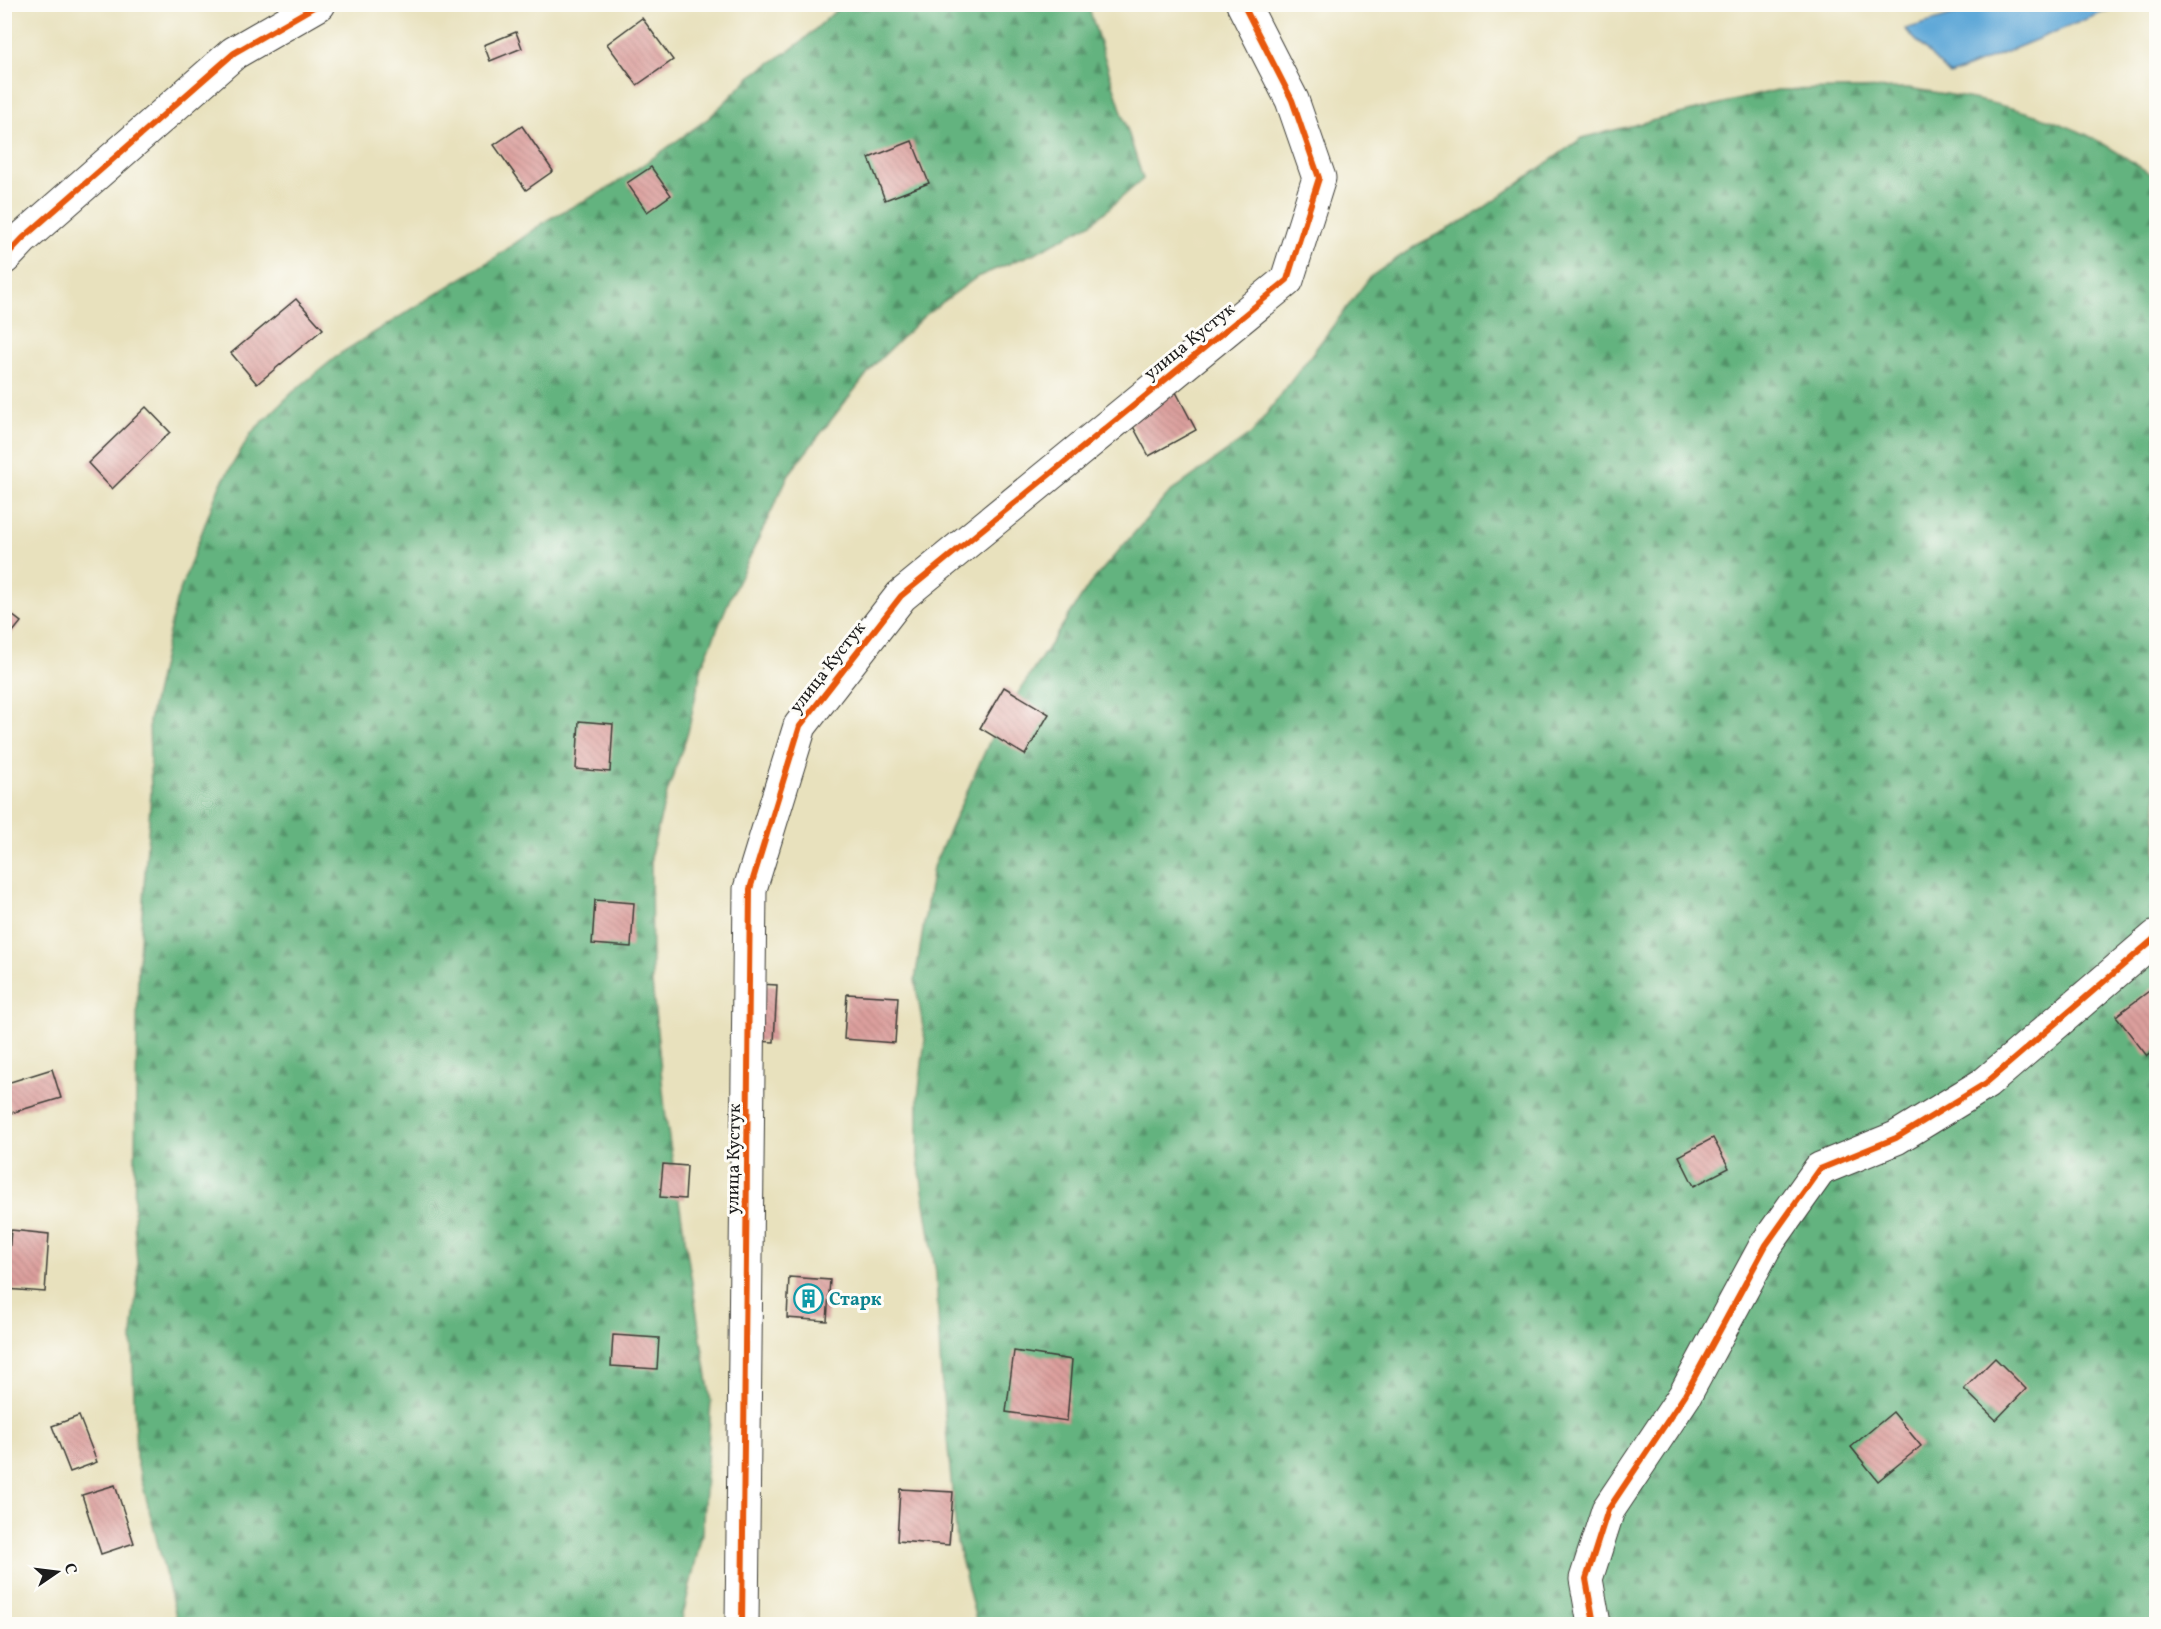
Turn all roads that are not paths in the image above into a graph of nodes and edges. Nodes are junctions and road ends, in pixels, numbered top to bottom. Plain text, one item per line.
1 (319, 4) edge
2 (1243, 4) edge
3 (4, 258) edge
4 (2157, 937) edge
5 (742, 1624) edge
6 (1594, 1624) edge

1 - 3 street
2 - 5 street, улица Кустук
4 - 6 street

